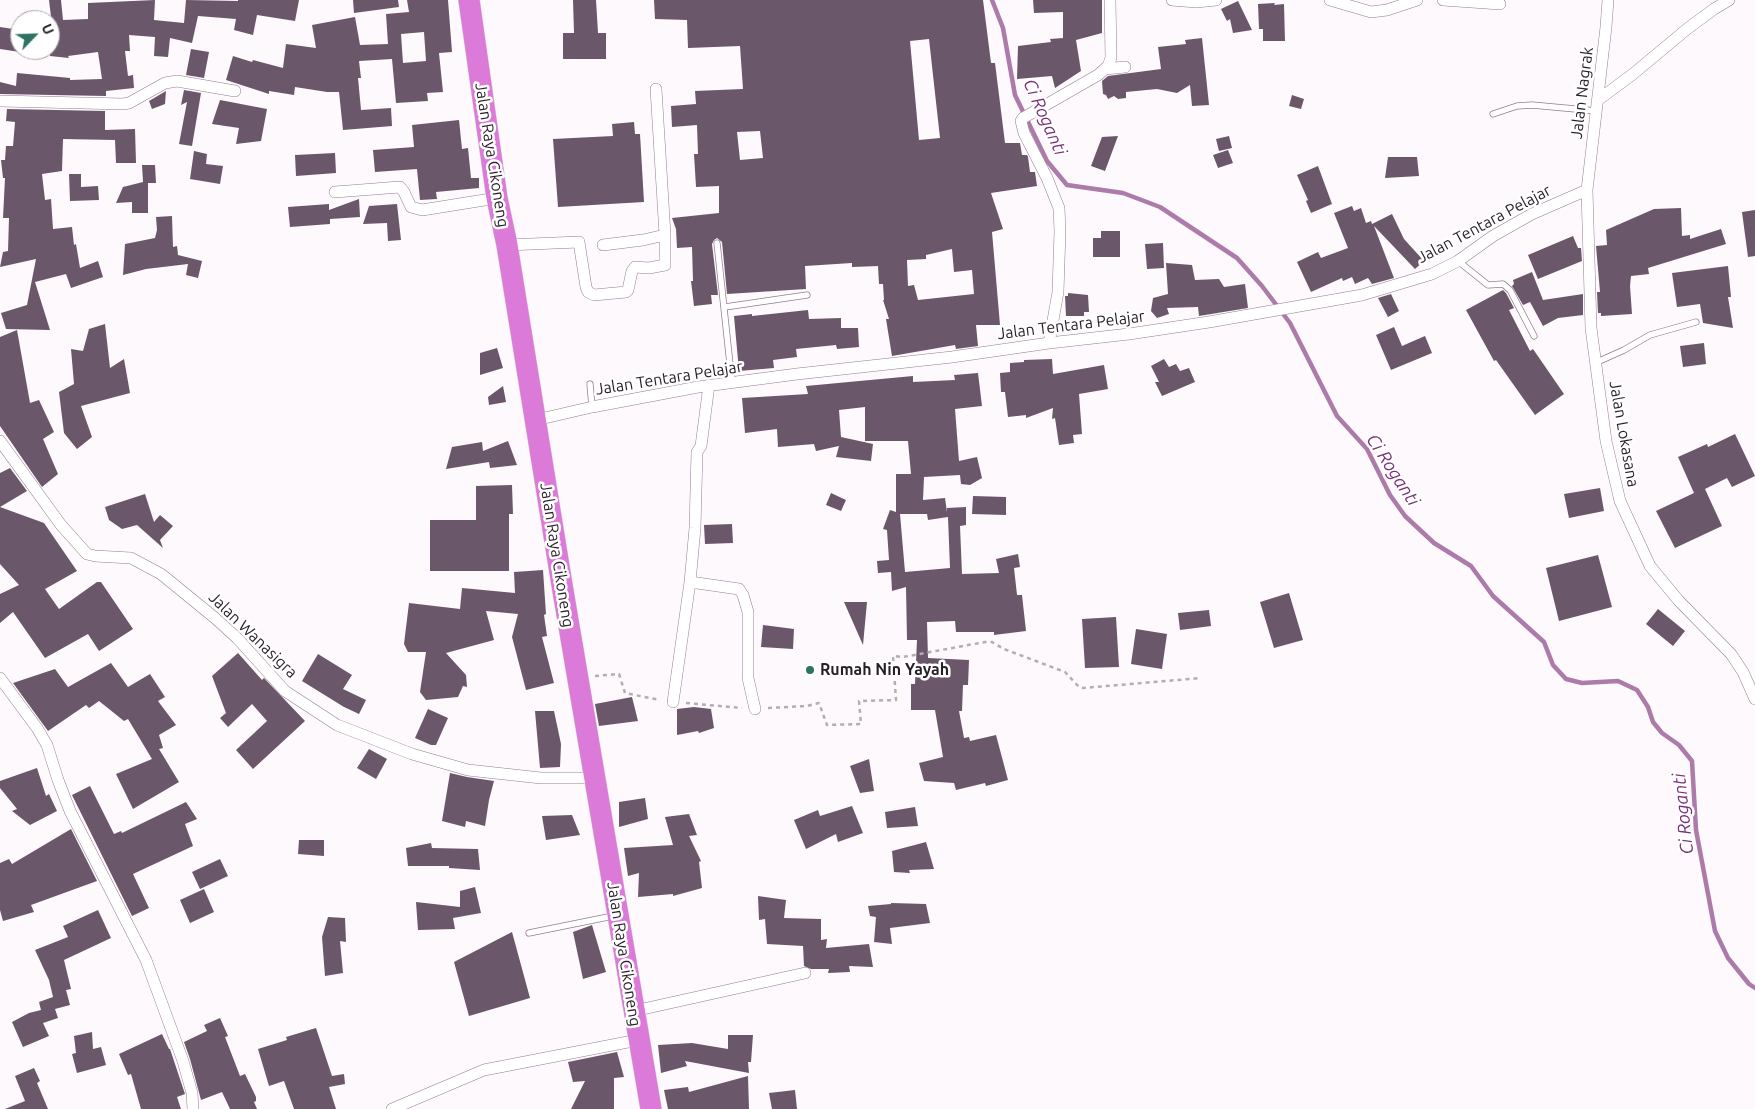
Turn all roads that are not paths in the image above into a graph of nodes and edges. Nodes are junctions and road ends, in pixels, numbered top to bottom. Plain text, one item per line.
1 (469, 0) edge
2 (1110, 0) edge
3 (1172, 0) edge
4 (1216, 0) edge
5 (1330, 0) edge
6 (1417, 0) edge
7 (1443, 0) edge
8 (1608, 0) edge
9 (1729, 0) edge
10 (1500, 4) dead end
11 (1125, 67) dead end
12 (1105, 69) junction
13 (656, 89) dead end
14 (235, 91) dead end
15 (0, 101) edge
16 (1597, 106) junction
17 (1492, 114) dead end
18 (1587, 190) junction
19 (335, 192) dead end
20 (497, 198) junction
21 (665, 235) junction
22 (717, 244) dead end
23 (507, 245) junction
24 (603, 245) dead end
25 (1458, 260) junction
26 (807, 295) dead end
27 (725, 307) junction
28 (1696, 322) dead end
29 (1534, 336) dead end
30 (1049, 343) junction
31 (1596, 364) junction
32 (732, 383) junction
33 (590, 384) dead end
34 (709, 385) junction
35 (592, 407) junction
36 (536, 420) junction
37 (0, 441) edge
38 (690, 582) junction
39 (0, 678) edge
40 (1755, 699) edge
41 (673, 702) road end
42 (755, 709) road end
43 (595, 778) junction
44 (618, 915) junction
45 (529, 933) dead end
46 (805, 973) dead end
47 (634, 1012) junction
48 (638, 1040) junction
49 (193, 1109) edge
50 (392, 1109) edge
51 (651, 1109) edge

1 - 20 highway, Jalan Raya Cikoneng
2 - 12 street
3 - 4 street
5 - 6 street
7 - 10 street
8 - 16 street, Jalan Nagrak
9 - 16 street
11 - 12 street
12 - 30 street
13 - 21 street
14 - 15 street
16 - 17 lane
16 - 18 street, Jalan Nagrak
18 - 25 street, Jalan Tentara Pelajar
18 - 31 street, Jalan Lokasana
19 - 20 street
20 - 23 highway, Jalan Raya Cikoneng
21 - 23 street
21 - 24 street
22 - 27 lane
23 - 36 highway, Jalan Raya Cikoneng
25 - 29 lane
25 - 30 street, Jalan Tentara Pelajar
26 - 27 lane
27 - 32 lane
28 - 31 lane
30 - 32 street, Jalan Tentara Pelajar
31 - 40 street, Jalan Lokasana
32 - 34 street, Jalan Tentara Pelajar
33 - 35 lane
34 - 35 street, Jalan Tentara Pelajar
34 - 38 street
35 - 36 street, Jalan Tentara Pelajar
36 - 43 highway, Jalan Raya Cikoneng
37 - 43 street, Jalan Wanasigra
38 - 41 street
38 - 42 street
39 - 49 street
43 - 44 highway, Jalan Raya Cikoneng
44 - 45 lane
44 - 47 highway, Jalan Raya Cikoneng
46 - 47 street
47 - 48 highway, Jalan Raya Cikoneng
48 - 50 street
48 - 51 highway, Jalan Raya Cikoneng

